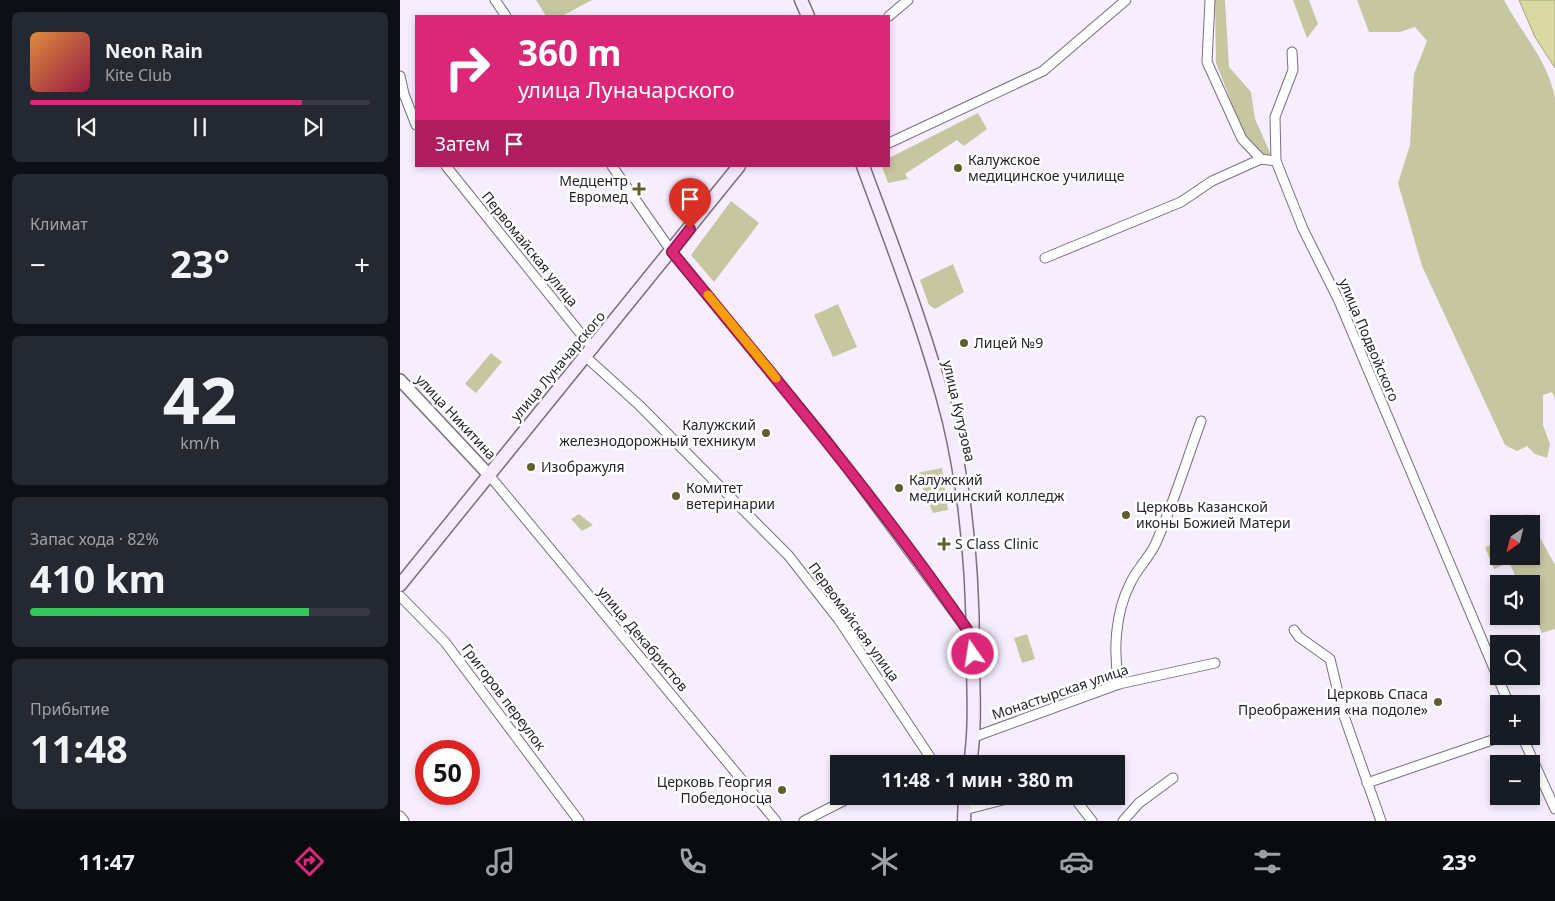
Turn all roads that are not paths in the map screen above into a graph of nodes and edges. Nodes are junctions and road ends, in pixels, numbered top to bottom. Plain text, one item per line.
1 (494, 0) edge
2 (801, 0) edge
3 (908, 0) edge
4 (1126, 0) edge
5 (1210, 0) edge
6 (505, 15) edge
7 (808, 15) edge
8 (890, 15) edge
9 (1292, 52) dead end
10 (400, 76) edge
11 (415, 122) edge
12 (890, 143) edge
13 (1261, 158) junction
14 (1276, 161) junction
15 (447, 167) edge
16 (613, 167) edge
17 (738, 167) edge
18 (863, 167) edge
19 (672, 252) junction
20 (1046, 258) dead end
21 (590, 353) junction
22 (400, 380) edge
23 (1201, 420) dead end
24 (489, 475) junction
25 (400, 586) edge
26 (400, 596) edge
27 (1294, 630) dead end
28 (973, 638) junction
29 (1215, 663) dead end
30 (1119, 684) junction
31 (1504, 695) edge
32 (974, 737) junction
33 (1490, 741) edge
34 (1526, 745) edge
35 (931, 755) edge
36 (971, 755) edge
37 (1173, 778) dead end
38 (1367, 783) junction
39 (835, 805) edge
40 (992, 805) edge
41 (1080, 805) edge
42 (1555, 809) edge
43 (964, 815) edge
44 (400, 816) edge
45 (404, 821) edge
46 (579, 821) edge
47 (776, 821) edge
48 (804, 821) edge
49 (1092, 821) edge
50 (1123, 821) edge
51 (1381, 821) edge

1 - 6 street
2 - 7 main road
3 - 8 street
4 - 12 street
5 - 13 street
9 - 14 street
10 - 11 street
13 - 14 street
13 - 20 street
14 - 31 street, улица Подвойского
15 - 21 street, Первомайская улица
16 - 19 street
17 - 19 main road, улица Луначарского
18 - 28 main road, улица Кутузова
19 - 21 main road, улица Луначарского
19 - 28 street
21 - 24 main road, улица Луначарского
21 - 35 street, Первомайская улица
22 - 24 street, улица Никитина
23 - 30 street
24 - 25 main road, улица Луначарского
24 - 47 street, улица Декабристов
26 - 46 street, Григоров переулок
27 - 38 street
28 - 32 main road, улица Кутузова
29 - 30 street, Монастырская улица
30 - 32 street, Монастырская улица
32 - 36 main road, улица Кутузова
33 - 38 street
34 - 42 street
37 - 50 street
38 - 51 street
39 - 48 street
40 - 43 street
41 - 49 street
44 - 45 street

